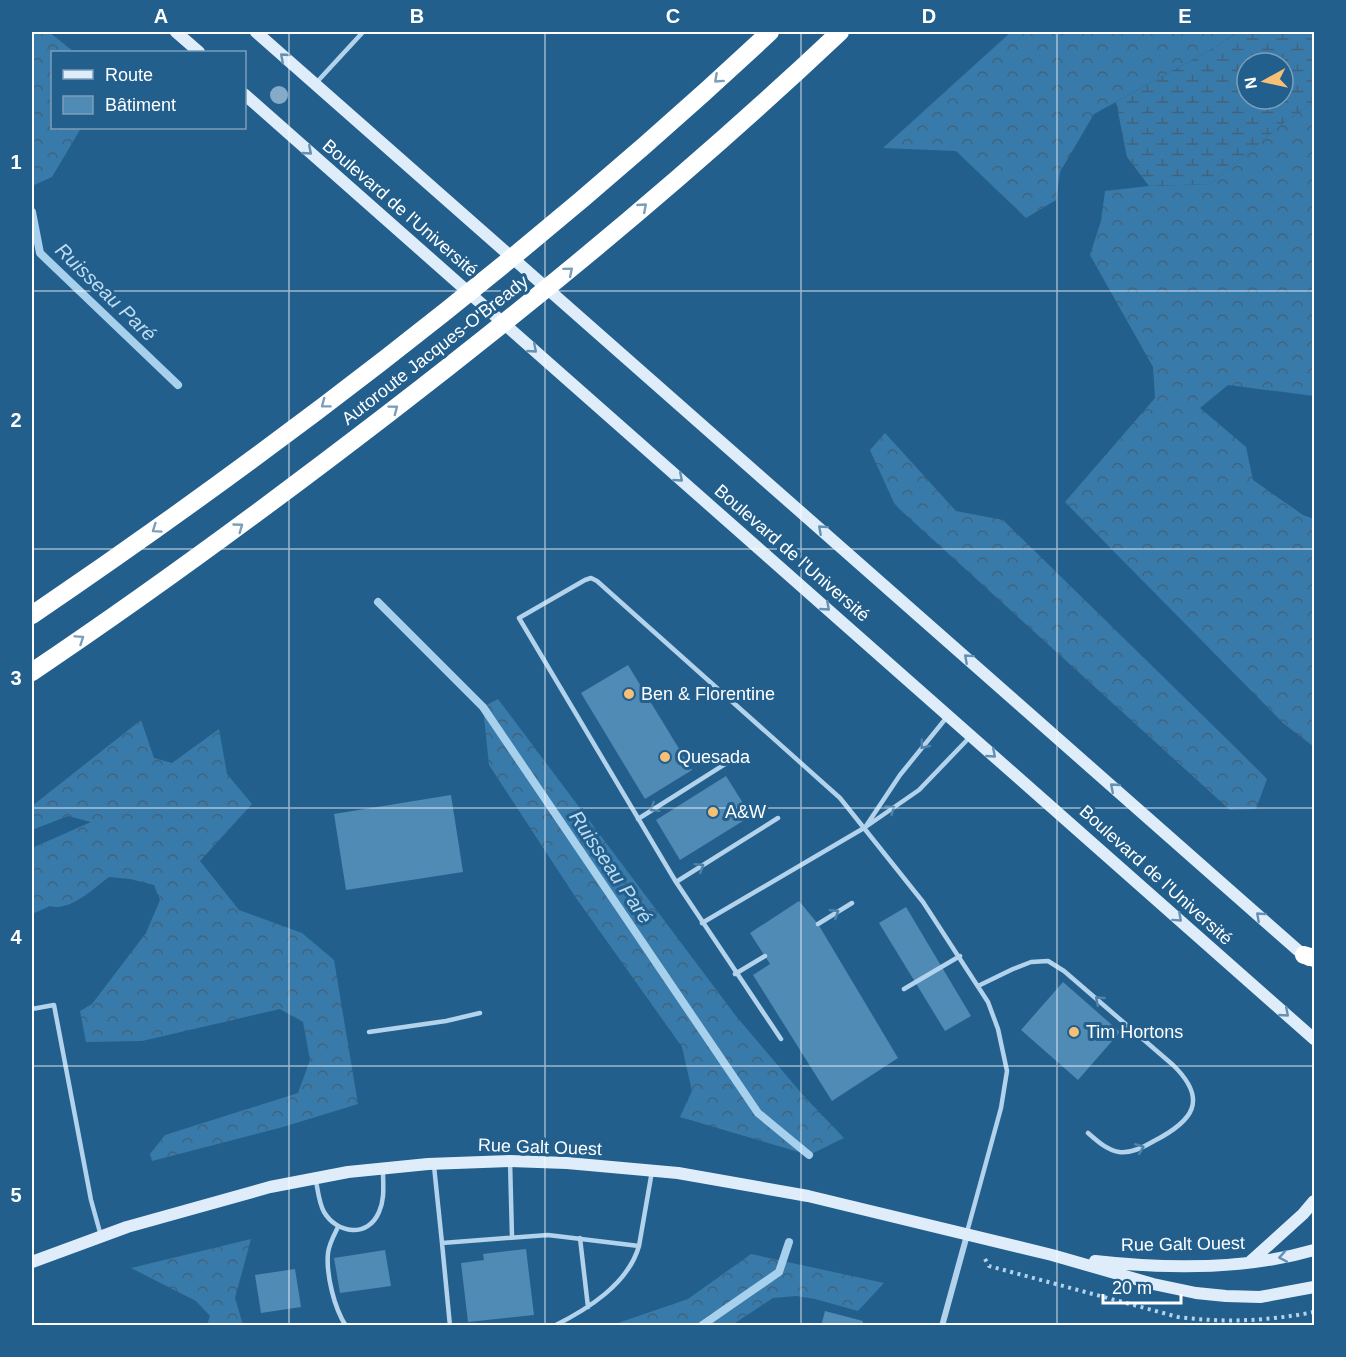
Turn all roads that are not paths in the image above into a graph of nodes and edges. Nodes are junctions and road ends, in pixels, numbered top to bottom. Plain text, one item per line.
1 (176, 32) edge
2 (256, 32) edge
3 (363, 32) edge
4 (840, 32) edge
5 (850, 32) edge
6 (766, 34) edge
7 (198, 51) edge
8 (804, 65) junction
9 (315, 84) junction
10 (246, 96) edge
11 (32, 615) edge
12 (32, 672) edge
13 (949, 715) junction
14 (971, 735) junction
15 (741, 754) dead end
16 (778, 818) dead end
17 (638, 819) junction
18 (864, 828) junction
19 (676, 882) junction
20 (852, 903) dead end
21 (702, 922) junction
22 (818, 924) dead end
23 (765, 956) dead end
24 (960, 956) junction
25 (1311, 959) edge
26 (735, 974) junction
27 (978, 986) junction
28 (904, 989) dead end
29 (32, 1009) edge
30 (480, 1013) dead end
31 (369, 1032) dead end
32 (781, 1039) dead end
33 (1314, 1039) edge
34 (1088, 1133) dead end
35 (510, 1161) junction
36 (434, 1164) junction
37 (383, 1168) junction
38 (652, 1170) junction
39 (315, 1178) junction
40 (1314, 1201) edge
41 (338, 1227) junction
42 (967, 1234) junction
43 (101, 1236) junction
44 (512, 1237) junction
45 (580, 1238) junction
46 (442, 1243) junction
47 (639, 1246) junction
48 (1314, 1250) edge
49 (1052, 1255) junction
50 (32, 1262) edge
51 (1251, 1262) junction
52 (1314, 1287) edge
53 (588, 1307) junction
54 (346, 1326) edge
55 (450, 1326) edge
56 (554, 1326) edge
57 (942, 1326) edge

1 - 7 main road
9 -> 2 main road, Boulevard de l'Université
3 - 9 lane
4 - 8 highway, Autoroute Jacques-O'Bready
5 - 8 highway
6 -> 11 highway, Autoroute Jacques-O'Bready
12 -> 8 highway, Autoroute Jacques-O'Bready
25 -> 9 main road, Boulevard de l'Université
10 -> 13 main road, Boulevard de l'Université
13 - 14 main road, Boulevard de l'Université
13 -> 18 lane
18 -> 14 lane
14 -> 33 main road, Boulevard de l'Université
15 -> 17 lane
19 -> 16 lane
17 - 18 lane
17 - 19 lane
18 - 21 lane
18 - 24 lane
19 - 21 lane
22 -> 20 lane
21 - 26 lane
23 - 26 lane
24 - 27 lane
24 - 28 lane
26 - 32 lane
34 -> 27 lane
27 - 42 lane
29 - 43 lane
30 - 31 lane
35 - 36 main road, Rue Galt Ouest
35 - 38 main road, Rue Galt Ouest
35 - 44 lane
36 - 37 main road, Rue Galt Ouest
36 - 46 lane
37 - 39 main road, Rue Galt Ouest
37 - 41 lane
38 - 42 main road, Rue Galt Ouest
38 - 47 lane
39 - 41 lane
39 - 43 main road, Rue Galt Ouest
40 - 51 main road
41 - 54 lane
42 - 49 main road, Rue Galt Ouest
42 - 57 street
43 - 50 main road, Rue Galt Ouest
44 - 45 lane
44 - 46 lane
45 - 47 lane
45 - 53 lane
46 - 55 lane
47 - 53 lane
48 -> 51 main road, Rue Galt Ouest
49 - 51 main road, Rue Galt Ouest
49 - 52 main road, Rue Galt Ouest
53 - 56 lane

